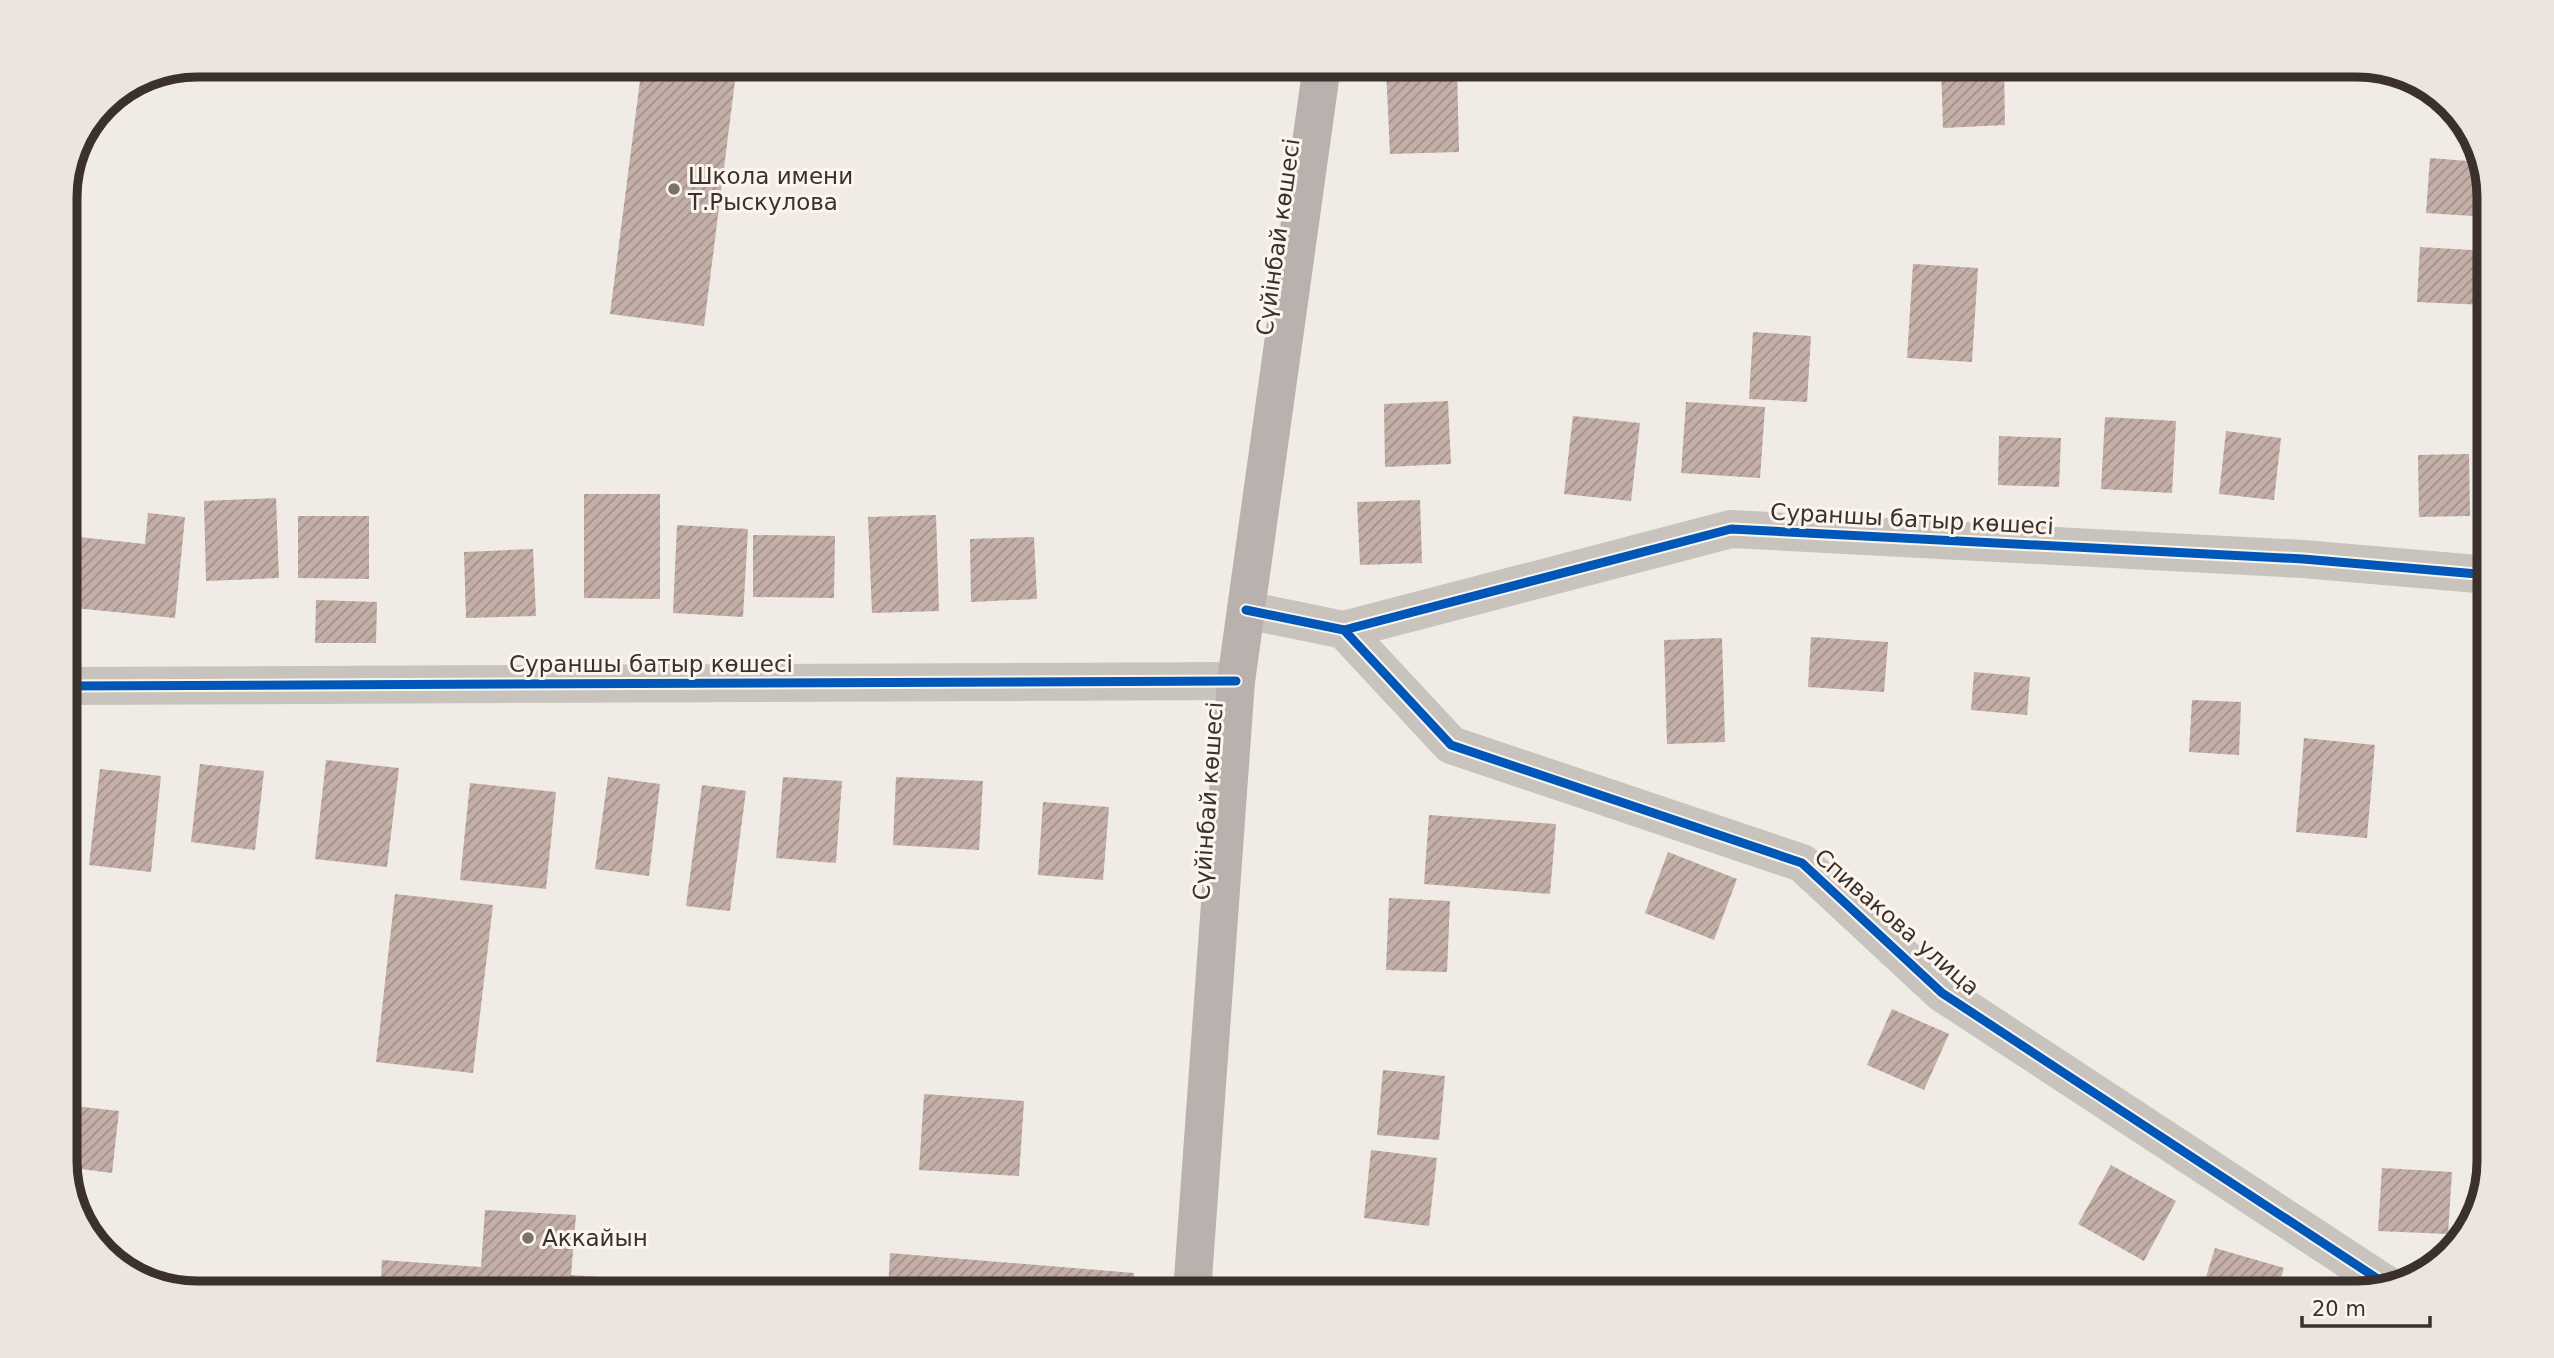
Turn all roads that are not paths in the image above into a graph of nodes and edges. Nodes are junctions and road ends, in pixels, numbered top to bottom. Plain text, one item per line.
1 (1320, 77) edge
2 (2477, 574) edge
3 (1245, 610) junction
4 (1344, 630) junction
5 (1236, 681) junction
6 (77, 686) edge
7 (2378, 1279) edge
8 (1193, 1281) edge

1 - 3 main road, Сүйінбай көшесі
2 - 4 street, Сураншы батыр көшесі
3 - 4 street
3 - 5 main road, Сүйінбай көшесі
4 - 7 street, Спивакова улица
5 - 6 street, Сураншы батыр көшесі
5 - 8 main road, Сүйінбай көшесі

